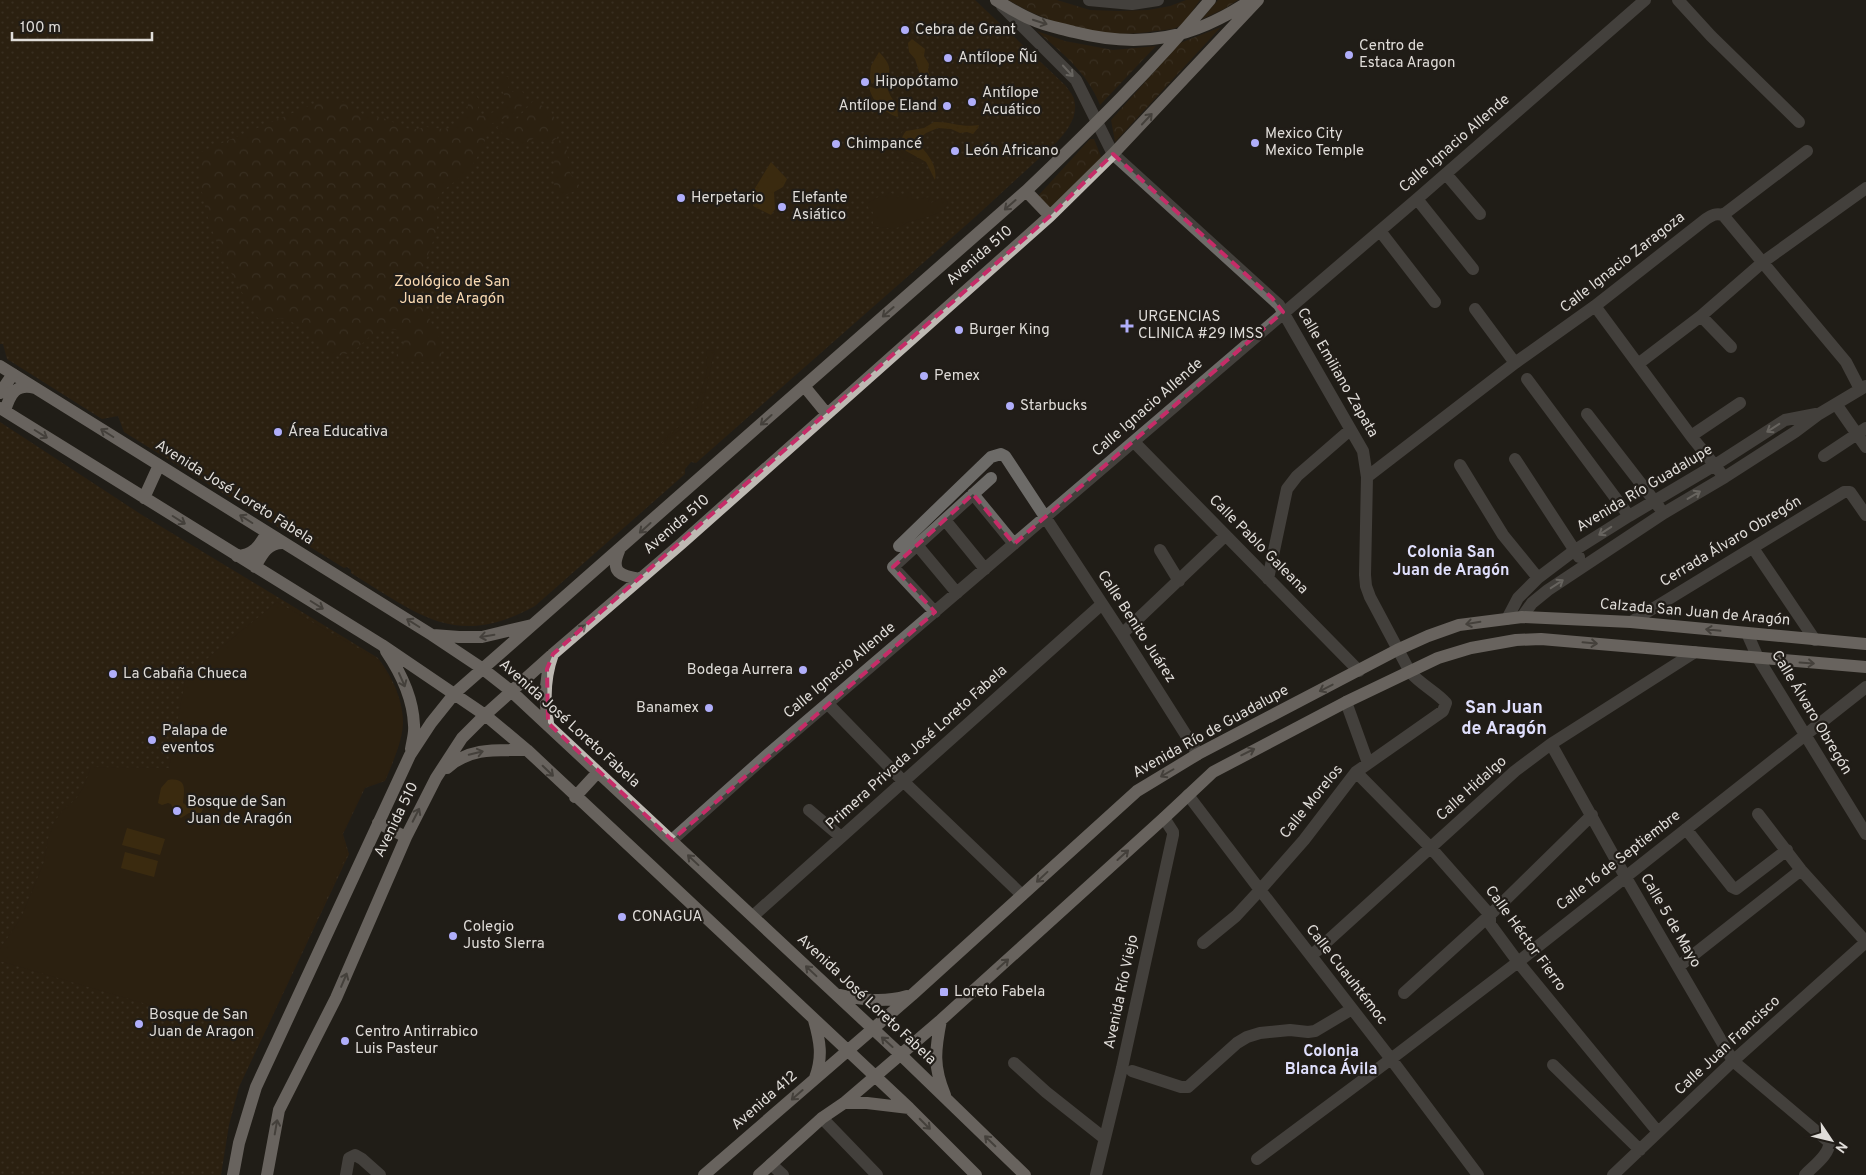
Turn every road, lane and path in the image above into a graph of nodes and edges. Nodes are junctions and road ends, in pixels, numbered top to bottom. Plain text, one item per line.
1 (996, 0) edge
2 (1090, 0) edge
3 (1158, 0) edge
4 (1210, 0) edge
5 (1230, 0) edge
6 (1251, 0) edge
7 (1258, 0) edge
8 (1645, 0) edge
9 (1678, 0) edge
10 (1142, 1) edge
11 (1233, 19) junction
12 (1180, 35) junction
13 (1799, 122) dead end
14 (1097, 124) junction
15 (1807, 151) dead end
16 (1113, 154) junction
17 (1446, 174) junction
18 (1866, 188) edge
19 (1026, 191) junction
20 (1417, 199) junction
21 (1480, 214) dead end
22 (1723, 215) junction
23 (1050, 216) junction
24 (1380, 231) junction
25 (1763, 262) junction
26 (1474, 270) dead end
27 (1435, 302) dead end
28 (1596, 306) junction
29 (1476, 309) dead end
30 (1283, 312) junction
31 (1701, 316) junction
32 (1731, 347) dead end
33 (1515, 363) junction
34 (1638, 364) junction
35 (0, 366) edge
36 (13, 374) junction
37 (1527, 379) dead end
38 (804, 386) junction
39 (35, 388) junction
40 (1863, 388) edge
41 (0, 392) edge
42 (1740, 403) dead end
43 (1836, 404) junction
44 (3, 409) edge
45 (827, 414) junction
46 (1587, 414) dead end
47 (1818, 414) junction
48 (1350, 430) junction
49 (1861, 431) edge
50 (1691, 436) junction
51 (1134, 442) junction
52 (1866, 448) edge
53 (1824, 456) dead end
54 (1515, 459) dead end
55 (159, 465) junction
56 (1460, 465) dead end
57 (1715, 466) junction
58 (1367, 477) junction
59 (1725, 477) junction
60 (991, 478) dead end
61 (973, 494) junction
62 (144, 498) junction
63 (1654, 502) junction
64 (1664, 513) junction
65 (1866, 515) edge
66 (1629, 516) junction
67 (1045, 518) junction
68 (945, 520) junction
69 (267, 532) junction
70 (1226, 536) junction
71 (284, 543) junction
72 (1014, 544) junction
73 (917, 545) junction
74 (899, 546) dead end
75 (1753, 548) junction
76 (1160, 550) dead end
77 (1575, 550) junction
78 (619, 551) junction
79 (237, 556) junction
80 (1585, 566) junction
81 (256, 567) junction
82 (985, 569) junction
83 (1538, 578) junction
84 (640, 579) junction
85 (1268, 579) junction
86 (1179, 581) junction
87 (957, 593) junction
88 (1102, 604) junction
89 (935, 612) junction
90 (1522, 617) junction
91 (1507, 619) junction
92 (1631, 622) junction
93 (534, 625) junction
94 (1747, 633) junction
95 (1122, 634) junction
96 (432, 635) junction
97 (1815, 640) junction
98 (1866, 644) edge
99 (382, 645) junction
100 (1397, 650) junction
101 (1695, 652) junction
102 (553, 654) junction
103 (1758, 658) junction
104 (1866, 667) edge
105 (483, 669) junction
106 (1359, 671) junction
107 (1410, 672) junction
108 (1866, 687) edge
109 (511, 691) junction
110 (455, 694) junction
111 (1346, 702) junction
112 (828, 704) junction
113 (1445, 708) joint
114 (485, 715) junction
115 (548, 723) junction
116 (1807, 735) junction
117 (1552, 744) junction
118 (526, 750) junction
119 (1198, 754) junction
120 (410, 755) junction
121 (1368, 763) junction
122 (598, 772) junction
123 (1356, 772) junction
124 (436, 778) junction
125 (904, 782) junction
126 (1188, 795) junction
127 (575, 796) junction
128 (809, 810) dead end
129 (1758, 814) dead end
130 (1592, 815) junction
131 (1164, 818) junction
132 (378, 823) junction
133 (1686, 829) junction
134 (1866, 834) edge
135 (406, 837) junction
136 (840, 837) junction
137 (672, 840) junction
138 (1431, 848) junction
139 (1787, 850) junction
140 (1801, 870) junction
141 (1626, 876) junction
142 (1260, 890) junction
143 (1022, 895) junction
144 (1490, 915) junction
145 (753, 916) junction
146 (1866, 942) edge
147 (1203, 943) dead end
148 (1312, 956) junction
149 (1518, 962) junction
150 (1678, 967) junction
151 (1404, 993) dead end
152 (835, 994) junction
153 (912, 995) junction
154 (1352, 1009) junction
155 (814, 1020) junction
156 (941, 1020) junction
157 (873, 1028) junction
158 (847, 1051) junction
159 (901, 1055) junction
160 (1391, 1059) junction
161 (1733, 1061) junction
162 (1014, 1063) dead end
163 (1553, 1065) dead end
164 (1132, 1071) dead end
165 (874, 1077) junction
166 (814, 1080) junction
167 (947, 1099) junction
168 (844, 1103) junction
169 (909, 1108) junction
170 (822, 1118) junction
171 (1658, 1132) junction
172 (1104, 1138) junction
173 (1640, 1150) junction
174 (1257, 1159) dead end
175 (771, 1164) junction
176 (234, 1175) edge
177 (267, 1175) edge
178 (346, 1175) edge
179 (380, 1175) edge
180 (704, 1175) edge
181 (759, 1175) edge
182 (783, 1175) edge
183 (877, 1175) edge
184 (976, 1175) edge
185 (1025, 1175) edge
186 (1096, 1175) edge
187 (1478, 1175) edge
188 (1614, 1175) edge
189 (1805, 1175) edge

1 -> 12 main road
1 -> 14 street, Calle Emiliano Zapata
2 - 10 street
3 - 10 street
4 - 12 main road, Avenida 510
5 - 11 main road
6 - 11 main road
7 - 11 main road, Avenida 510
8 - 17 street, Calle Ignacio Allende
9 - 13 street
11 - 12 main road
16 -> 11 main road, Avenida 510
12 - 14 main road, Avenida 510
14 - 16 street, Calle Emiliano Zapata
14 - 19 main road, Avenida 510
15 - 22 street, Calle Ignacio Zaragoza
16 - 23 main road, Avenida 510
16 - 30 street, Calle Emiliano Zapata
17 - 20 street, Calle Ignacio Allende
17 - 21 street
18 - 25 street
19 - 23 main road
19 -> 38 main road, Avenida 510
20 - 24 street, Calle Ignacio Allende
20 - 26 street
22 - 25 street
22 - 28 street, Calle Ignacio Zaragoza
23 - 45 main road, Avenida 510
24 - 27 street
24 - 30 street, Calle Ignacio Allende
25 - 31 street
25 - 40 street
28 - 33 street, Calle Ignacio Zaragoza
28 - 34 street
29 - 33 street
30 - 48 street, Calle Emiliano Zapata
30 - 51 street, Calle Ignacio Allende
31 - 32 street
31 - 34 street
33 - 58 street, Calle Ignacio Zaragoza
34 - 50 street
35 - 36 main road, Avenida José Loreto Fabela
36 - 39 main road, Avenida José Loreto Fabela
36 - 41 main road
37 - 66 street
38 - 45 main road
38 -> 78 main road, Avenida 510
39 - 44 main road
55 -> 39 main road, Avenida José Loreto Fabela
40 - 43 street, Avenida Río Guadalupe
42 - 50 street
43 - 47 street, Avenida Río Guadalupe
43 - 49 street
44 -> 62 main road
45 - 84 main road, Avenida 510
46 - 63 street
47 -> 57 street, Avenida Río Guadalupe
47 - 59 street, Avenida Río Guadalupe
48 - 58 street, Calle Emiliano Zapata
48 - 85 street
49 - 52 street
49 - 53 street
50 - 57 street
51 - 67 street, Calle Ignacio Allende
51 - 70 street, Calle Pablo Galeana
54 - 77 street
55 - 62 main road
69 -> 55 main road, Avenida José Loreto Fabela
56 - 83 street
57 - 59 street
57 - 63 street, Avenida Río Guadalupe
58 - 100 street, Calle Emiliano Zapata
64 -> 59 street, Avenida Río Guadalupe
60 - 61 street
61 - 68 street
61 - 72 street
62 -> 79 main road
63 - 64 street
63 - 66 street, Avenida Río Guadalupe
64 - 80 street, Avenida Río Guadalupe
65 - 75 street, Cerrada Álvaro Obregón
66 -> 77 street, Avenida Río Guadalupe
67 - 72 street, Calle Ignacio Allende
67 - 74 street, Calle Benito Juárez
67 - 88 street, Calle Benito Juárez
68 - 73 street
68 - 82 street
69 - 71 main road, Avenida José Loreto Fabela
69 - 79 main road
70 - 85 street, Calle Pablo Galeana
70 - 86 street
71 - 81 main road
96 -> 71 main road, Avenida José Loreto Fabela
72 - 82 street, Calle Ignacio Allende
73 - 87 street
73 - 89 street
75 - 92 street, Cerrada Álvaro Obregón
75 - 97 street
76 - 86 street
77 - 80 street
77 - 83 street, Avenida Río Guadalupe
78 - 84 main road
78 - 93 main road, Avenida 510
79 - 81 main road
90 -> 80 street, Avenida Río Guadalupe
81 -> 99 main road
82 - 87 street, Calle Ignacio Allende
83 - 91 street, Avenida Río Guadalupe
102 -> 84 main road, Avenida 510
85 - 106 street, Calle Pablo Galeana
86 - 95 street
87 - 89 street, Calle Ignacio Allende
88 - 95 street, Calle Benito Juárez
88 - 125 street, Primera Privada José Loreto Fabela
89 - 112 street, Calle Ignacio Allende
90 - 91 main road, Avenida Río de Guadalupe
90 - 92 main road, Calzada San Juan de Aragón
91 -> 100 main road, Avenida Río de Guadalupe
94 -> 92 main road, Calzada San Juan de Aragón
93 -> 96 main road
93 - 105 main road, Avenida 510
94 - 97 main road, Calzada San Juan de Aragón
94 - 103 street, Calle Álvaro Obregón
95 - 119 street, Calle Benito Juárez
96 - 105 main road, Avenida José Loreto Fabela
97 - 98 main road, Calzada San Juan de Aragón
99 - 110 main road
99 -> 120 main road
100 - 106 main road, Avenida Río de Guadalupe
100 - 107 street, Calle Emiliano Zapata
101 - 103 main road
107 -> 101 main road
101 - 117 street, Calle Hidalgo
102 - 109 main road, Avenida 510
102 - 115 main road
103 -> 104 main road
103 - 116 street, Calle Álvaro Obregón
105 - 109 main road, Avenida José Loreto Fabela
105 - 110 main road, Avenida 510
106 -> 119 main road, Avenida Río de Guadalupe
107 - 111 main road
107 - 113 street, Calle Emiliano Zapata
108 - 116 street, Calle 16 de Septiembre
109 - 114 main road, Avenida 510
109 - 115 main road, Avenida José Loreto Fabela
110 - 114 main road
110 - 120 main road, Avenida 510
111 - 121 street
126 -> 111 main road
112 - 125 street
112 - 137 street, Calle Ignacio Allende
113 - 121 street, Calle Morelos
114 - 118 main road
114 - 124 main road, Avenida 510
115 - 122 main road, Avenida José Loreto Fabela
116 - 133 street, Calle 16 de Septiembre
116 - 134 street, Calle Álvaro Obregón
117 - 130 street, Calle 5 de Mayo
117 - 138 street, Calle Hidalgo
124 -> 118 main road
118 -> 127 main road
119 -> 143 main road, Avenida Río de Guadalupe
120 - 132 main road, Avenida 510
121 - 123 street, Calle Morelos
122 - 127 main road
122 - 137 main road, Avenida José Loreto Fabela
123 - 138 street, Calle Héctor Fierro
123 - 142 street, Calle Morelos
135 -> 124 main road, Avenida 510
125 - 136 street, Primera Privada José Loreto Fabela
125 - 143 street
126 - 131 main road
126 - 142 street, Calle Cuauhtémoc
127 - 155 main road
128 - 136 street
129 - 139 street
130 - 141 street, Calle 5 de Mayo
130 - 144 street
156 -> 131 main road
131 - 172 street, Avenida Río Viejo
132 - 135 main road
132 - 176 main road, Avenida 510
133 - 139 street
133 - 141 street, Calle 16 de Septiembre
177 -> 135 main road, Avenida 510
136 - 145 street, Primera Privada José Loreto Fabela
145 -> 137 main road, Avenida José Loreto Fabela
138 - 144 street, Calle Héctor Fierro
138 - 148 street, Calle Hidalgo
139 - 140 street
140 - 146 street
140 - 150 street
141 - 149 street, Calle 16 de Septiembre
141 - 150 street, Calle 5 de Mayo
142 - 147 street, Calle Morelos
142 - 148 street, Calle Cuauhtémoc
143 - 153 main road, Avenida Río de Guadalupe
144 - 149 street, Calle Héctor Fierro
144 - 151 street
152 -> 145 main road, Avenida José Loreto Fabela
146 - 161 street, Calle Juan Francisco
148 - 154 street, Calle Cuauhtémoc
149 - 160 street, Calle 16 de Septiembre
149 - 171 street, Calle Héctor Fierro
150 - 161 street, Calle 5 de Mayo
152 - 153 main road
152 - 157 main road, Avenida José Loreto Fabela
153 - 157 main road, Avenida Río de Guadalupe
154 - 160 street, Calle Cuauhtémoc
154 - 164 street
155 - 158 main road
155 - 166 main road
156 - 159 main road
156 - 167 main road
157 - 158 main road, Avenida Río de Guadalupe
159 -> 157 main road, Avenida José Loreto Fabela
158 - 165 main road
158 - 166 main road, Avenida 412
159 - 165 main road
159 - 167 main road, Avenida José Loreto Fabela
160 - 174 street, Calle 16 de Septiembre
160 - 187 street, Calle Cuauhtémoc
161 - 171 street, Calle Juan Francisco
161 - 189 street, Calle 5 de Mayo
162 - 172 street
163 - 173 street
165 - 168 main road
165 - 169 main road
166 -> 180 main road, Avenida 412
185 -> 167 main road, Avenida José Loreto Fabela
168 - 169 main road
168 - 170 main road
169 -> 184 main road
170 - 175 main road
170 - 183 street
171 - 173 street, Calle Juan Francisco
172 - 186 street, Avenida Río Viejo
173 - 188 street, Calle Juan Francisco
175 - 181 main road
175 - 182 street
178 - 179 street

